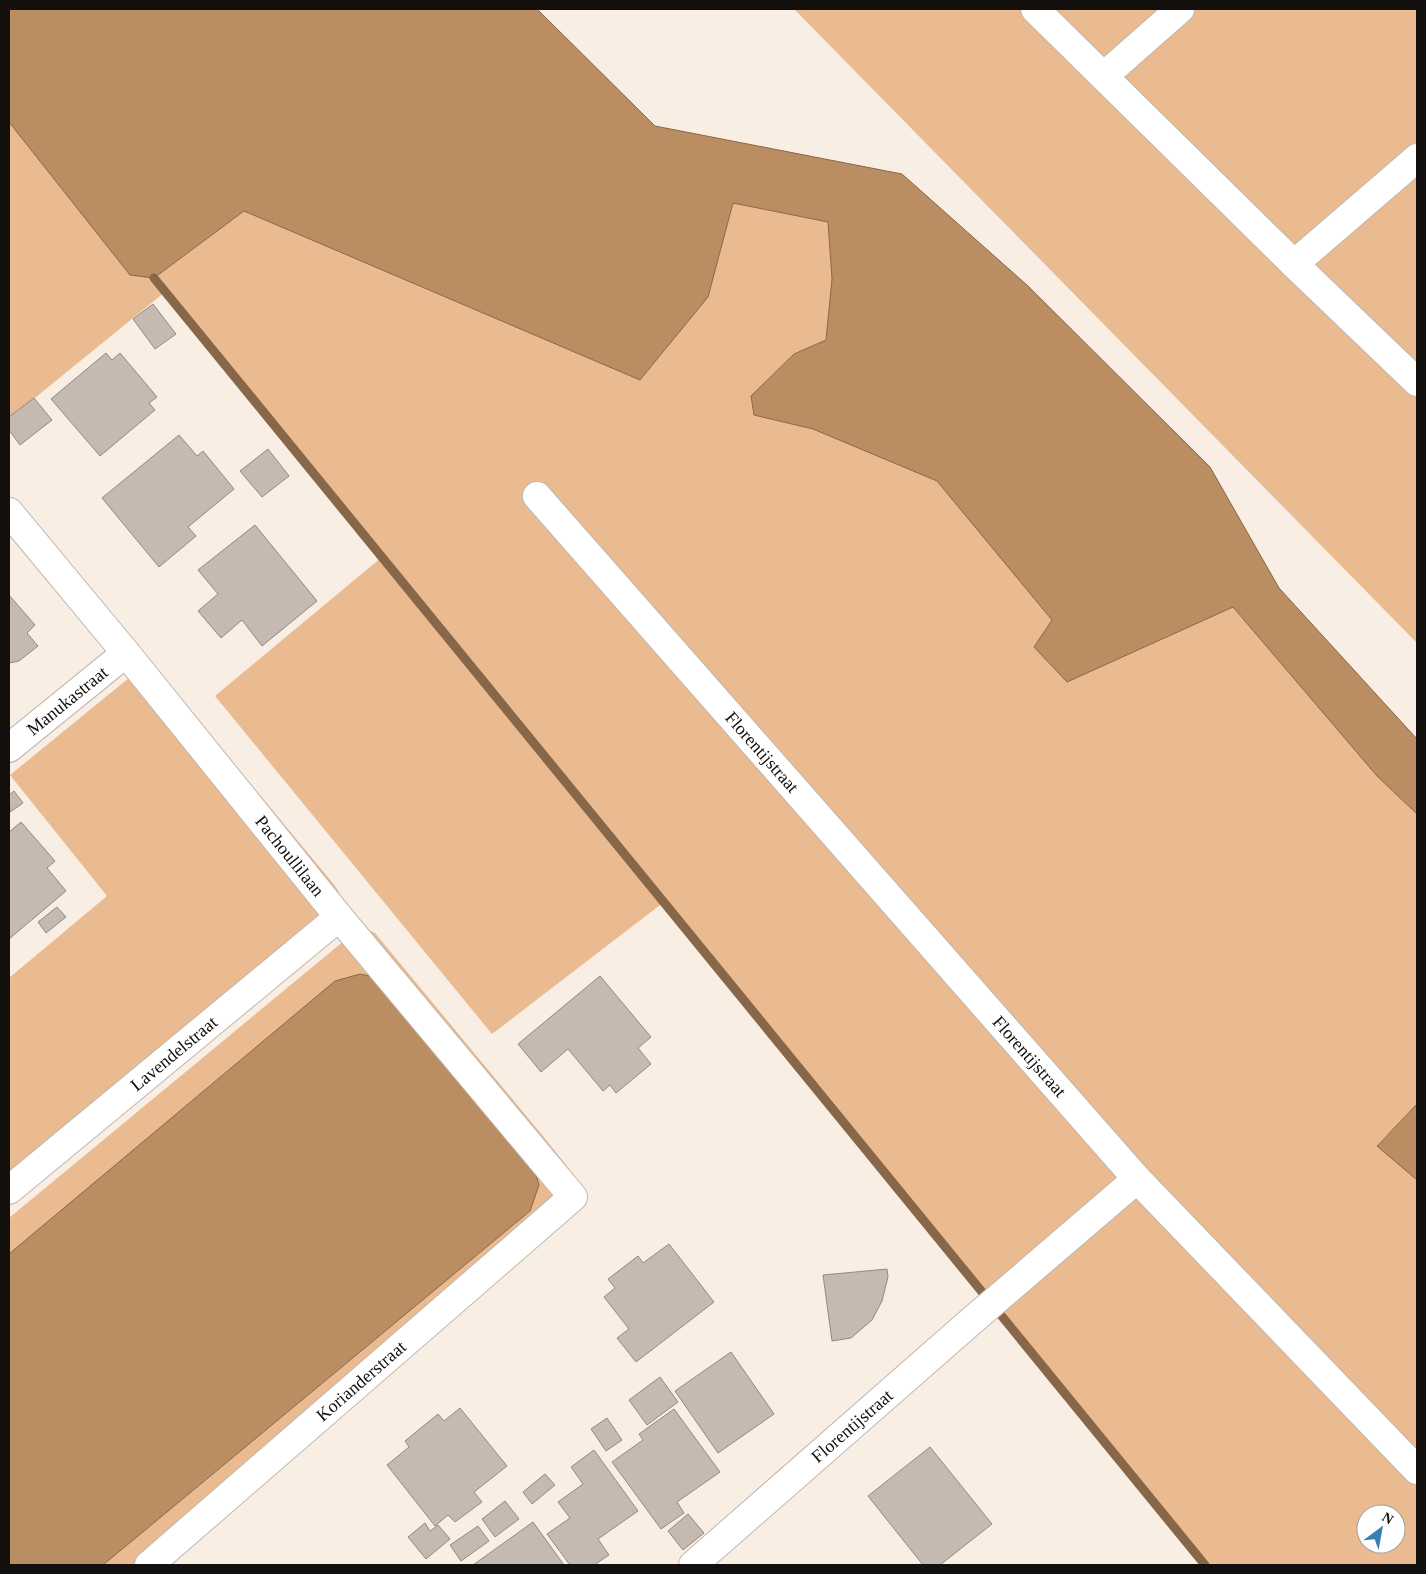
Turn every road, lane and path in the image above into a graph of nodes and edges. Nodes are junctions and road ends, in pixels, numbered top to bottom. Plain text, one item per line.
1 (1035, 9) edge
2 (1180, 9) edge
3 (1104, 76) junction
4 (1417, 158) edge
5 (1294, 264) junction
6 (1417, 382) edge
7 (537, 496) dead end
8 (9, 512) edge
9 (126, 653) junction
10 (9, 748) edge
11 (339, 917) junction
12 (1137, 1179) junction
13 (9, 1190) edge
14 (573, 1197) joint
15 (1417, 1470) edge
16 (697, 1564) edge
17 (149, 1565) edge

1 - 3 street
2 - 3 street
3 - 5 street
4 - 5 street
5 - 6 street
7 - 12 street, Florentijstraat
8 - 9 street, Pachoullilaan
9 - 10 street, Manukastraat
9 - 11 street, Pachoullilaan
11 - 13 street, Lavendelstraat
11 - 14 street, Pachoullilaan
12 - 15 street
12 - 16 street, Florentijstraat
14 - 17 street, Korianderstraat

